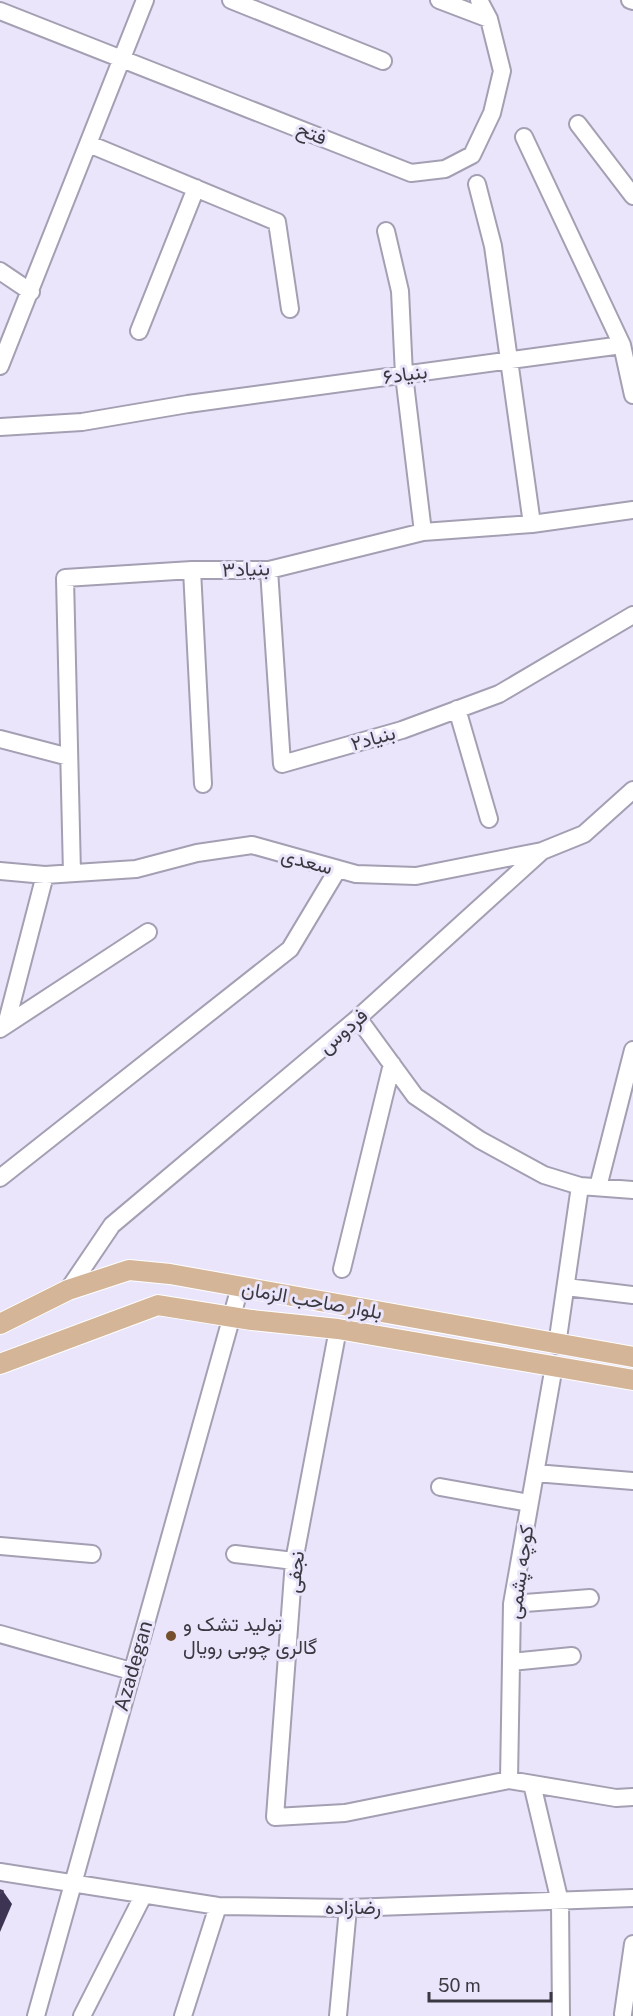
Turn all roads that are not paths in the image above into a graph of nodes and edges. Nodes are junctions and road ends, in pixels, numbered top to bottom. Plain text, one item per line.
1 (145, 0) edge
2 (231, 0) edge
3 (439, 0) edge
4 (479, 0) edge
5 (0, 11) edge
6 (489, 19) junction
7 (123, 57) junction
8 (383, 61) dead end
9 (578, 124) dead end
10 (524, 136) dead end
11 (89, 144) junction
12 (477, 184) dead end
13 (196, 188) junction
14 (633, 196) edge
15 (386, 231) dead end
16 (0, 271) edge
17 (31, 292) junction
18 (290, 309) dead end
19 (139, 331) dead end
20 (622, 345) junction
21 (508, 360) junction
22 (0, 366) edge
23 (404, 375) junction
24 (633, 395) edge
25 (0, 427) edge
26 (633, 510) edge
27 (532, 524) junction
28 (423, 532) junction
29 (192, 570) junction
30 (269, 570) junction
31 (633, 615) edge
32 (457, 710) junction
33 (0, 739) edge
34 (69, 757) junction
35 (203, 784) dead end
36 (633, 790) edge
37 (489, 819) dead end
38 (542, 851) junction
39 (338, 869) junction
40 (0, 871) edge
41 (72, 873) junction
42 (45, 875) junction
43 (148, 932) dead end
44 (358, 1018) junction
45 (3, 1027) edge
46 (633, 1050) edge
47 (392, 1064) junction
48 (0, 1178) edge
49 (580, 1186) junction
50 (598, 1187) junction
51 (633, 1190) edge
52 (342, 1269) dead end
53 (240, 1287) junction
54 (566, 1287) junction
55 (68, 1290) junction
56 (633, 1294) edge
57 (233, 1317) junction
58 (0, 1324) edge
59 (338, 1329) junction
60 (557, 1345) junction
61 (633, 1358) edge
62 (0, 1364) edge
63 (554, 1366) junction
64 (633, 1380) edge
65 (535, 1473) junction
66 (633, 1481) edge
67 (440, 1487) dead end
68 (529, 1503) junction
69 (0, 1546) edge
70 (92, 1554) dead end
71 (235, 1554) dead end
72 (294, 1562) junction
73 (590, 1598) dead end
74 (512, 1604) junction
75 (0, 1634) edge
76 (572, 1656) dead end
77 (511, 1662) junction
78 (131, 1671) junction
79 (509, 1780) junction
80 (532, 1784) junction
81 (633, 1797) edge
82 (0, 1872) edge
83 (74, 1884) junction
84 (142, 1896) junction
85 (633, 1898) edge
86 (560, 1902) junction
87 (218, 1906) junction
88 (348, 1908) junction
89 (633, 1944) edge
90 (623, 2014) dead end
91 (36, 2016) edge
92 (82, 2016) edge
93 (183, 2016) edge
94 (338, 2016) edge
95 (561, 2016) edge

1 - 7 street
2 - 8 street
3 - 6 street
4 - 6 street, فتح
5 - 7 street, فتح
6 - 7 street, فتح
7 - 11 street
9 - 14 street
10 - 20 street
11 - 13 street
11 - 17 street
12 - 21 street
13 - 18 street
13 - 19 street
15 - 23 street
16 - 17 street
17 - 22 street
20 - 21 street, بنیاد۶
20 - 24 street
21 - 23 street, بنیاد۶
21 - 27 street
23 - 25 street, بنیاد۶
23 - 28 street
26 - 27 street, بنیاد۳
27 - 28 street, بنیاد۳
28 - 30 street, بنیاد۳
29 - 30 street, بنیاد۳
29 - 34 street, بنیاد۳
29 - 35 street
30 - 32 street, بنیاد۲
31 - 32 street, بنیاد۲
32 - 37 street
33 - 34 street
34 - 41 street
36 - 38 street, فردوس
38 - 39 street, سعدی
38 - 44 street, فردوس
39 - 41 street, سعدی
39 - 48 street
40 - 42 street, سعدی
41 - 42 street, سعدی
42 - 45 street
43 - 45 street
44 - 47 street
44 - 55 street, فردوس
46 - 50 street
47 - 49 street
47 - 52 street
49 - 50 street
49 - 54 street
50 - 51 street
53 - 55 main road, بلوار صاحب الزمان
53 - 57 street, Azadegan
53 - 60 main road, بلوار صاحب الزمان
54 - 56 street
54 - 60 street
55 - 58 main road, بلوار صاحب الزمان
57 - 59 main road, بلوار صاحب الزمان
57 - 62 main road, بلوار صاحب الزمان
57 - 78 street, Azadegan
59 - 63 main road, بلوار صاحب الزمان
59 - 72 street, نجفی
60 - 61 main road, بلوار صاحب الزمان
63 - 64 main road, بلوار صاحب الزمان
63 - 65 street, کوچه پشمی
65 - 66 street
65 - 68 street, کوچه پشمی
67 - 68 street
68 - 74 street, کوچه پشمی
69 - 70 street
71 - 72 street
72 - 79 street, نجفی
73 - 74 street
74 - 77 street, کوچه پشمی
75 - 78 street
76 - 77 street
77 - 79 street, کوچه پشمی
78 - 83 street, Azadegan
79 - 80 street
80 - 81 street
80 - 86 street
82 - 83 street, رضازاده
83 - 84 street, رضازاده
83 - 91 street, Azadegan
84 - 87 street, رضازاده
84 - 92 street
85 - 86 street, رضازاده
86 - 88 street, رضازاده
86 - 95 street
87 - 88 street, رضازاده
87 - 93 street
88 - 94 street
89 - 90 street

